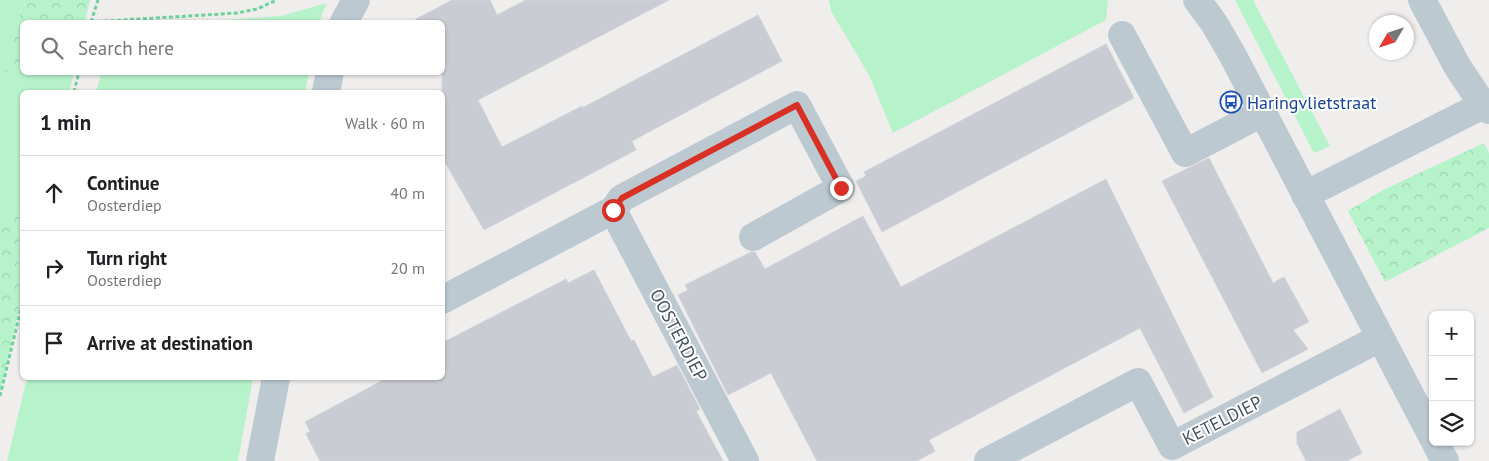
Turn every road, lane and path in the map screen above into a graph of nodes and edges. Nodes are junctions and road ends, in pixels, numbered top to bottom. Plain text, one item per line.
1 (98, 0) edge
2 (277, 0) edge
3 (356, 0) edge
4 (1196, 0) edge
5 (1422, 0) edge
6 (92, 20) edge
7 (123, 20) edge
8 (345, 20) edge
9 (1122, 35) dead end
10 (78, 75) edge
11 (329, 75) edge
12 (74, 90) edge
13 (326, 90) edge
14 (1487, 106) edge
15 (1262, 113) junction
16 (1305, 194) junction
17 (613, 210) junction
18 (753, 237) dead end
19 (445, 298) edge
20 (20, 312) edge
21 (1380, 338) junction
22 (276, 380) edge
23 (0, 396) edge
24 (1429, 430) edge
25 (1437, 446) edge
26 (260, 461) edge
27 (744, 461) edge
28 (988, 461) edge
29 (1445, 461) edge

1 - 6 path
2 - 7 path
3 - 8 street
4 - 15 street
5 - 14 street
9 - 15 street
10 - 12 path
11 - 13 street
14 - 16 street
15 - 16 street
16 - 21 street
17 - 18 street
17 - 19 street
17 - 27 street, OOSTERDIEP
20 - 23 path
21 - 24 street
21 - 28 street, KETELDIEP
22 - 26 street
25 - 29 street

